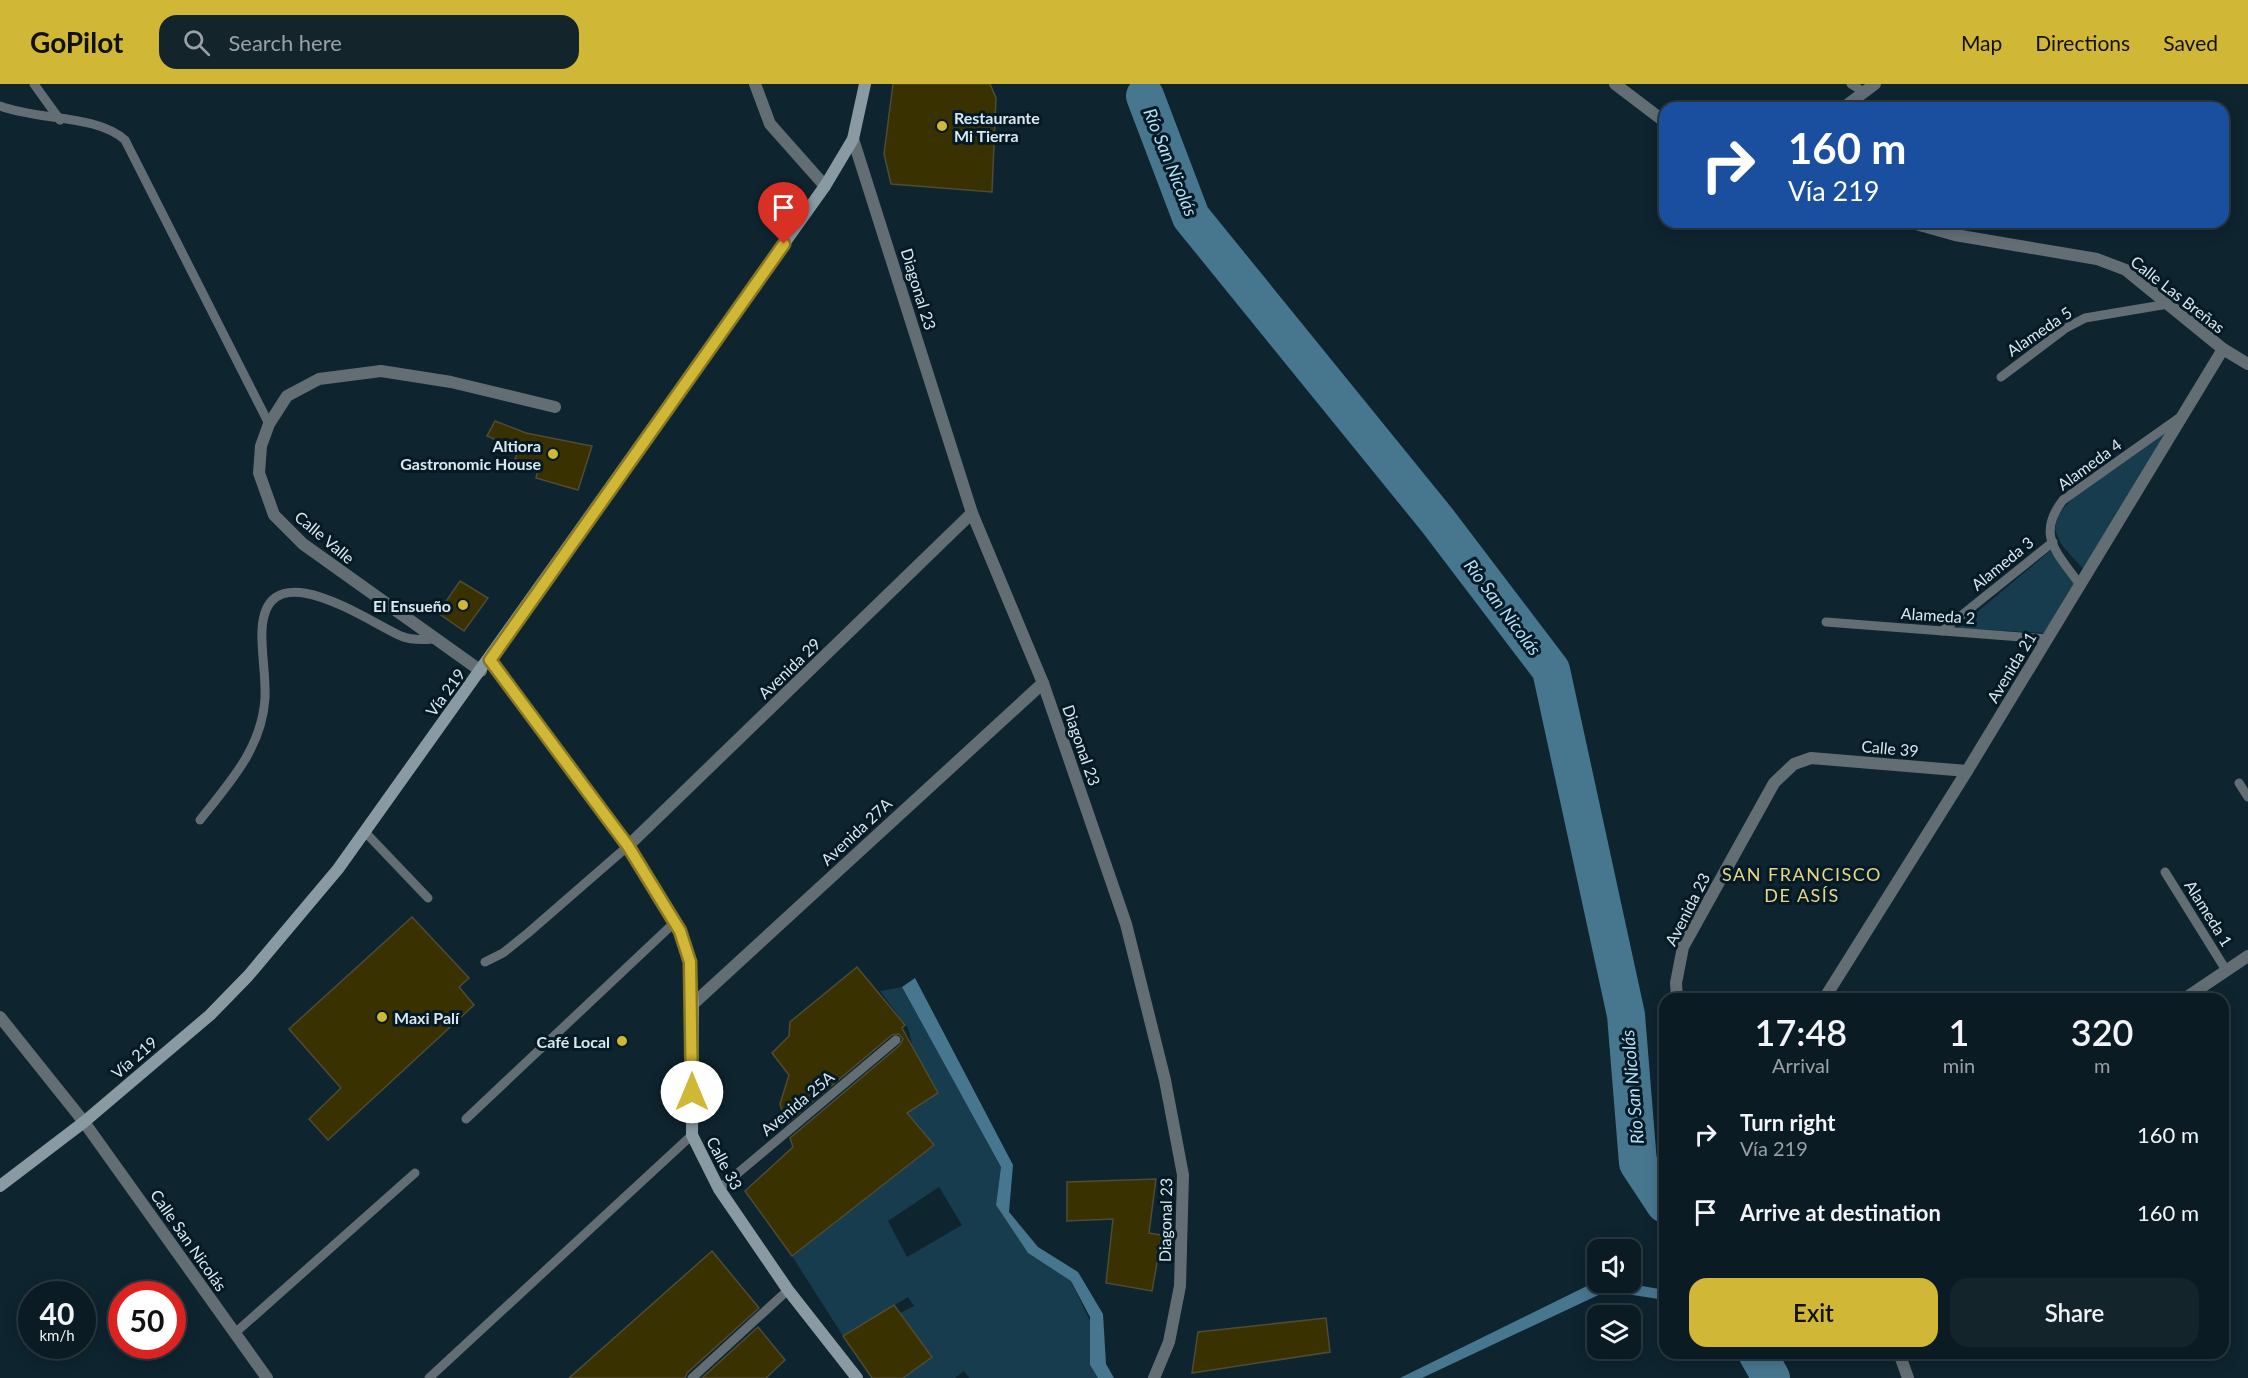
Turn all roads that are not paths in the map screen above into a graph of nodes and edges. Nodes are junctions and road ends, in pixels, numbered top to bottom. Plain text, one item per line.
1 (34, 84) edge
2 (755, 84) edge
3 (865, 84) edge
4 (1615, 84) edge
5 (1851, 84) edge
6 (1875, 84) edge
7 (1864, 92) junction
8 (1851, 102) edge
9 (0, 106) edge
10 (1659, 117) edge
11 (60, 120) junction
12 (853, 140) junction
13 (825, 186) junction
14 (1930, 228) edge
15 (2168, 304) junction
16 (2223, 350) junction
17 (2248, 364) edge
18 (2001, 377) dead end
19 (555, 407) dead end
20 (2182, 415) junction
21 (269, 424) junction
22 (972, 513) junction
23 (2053, 542) junction
24 (2080, 585) junction
25 (1826, 622) dead end
26 (1942, 631) junction
27 (432, 639) junction
28 (2048, 639) junction
29 (490, 660) junction
30 (481, 671) junction
31 (1043, 683) junction
32 (1811, 758) joint
33 (1967, 771) junction
34 (2239, 783) dead end
35 (2248, 797) edge
36 (200, 820) dead end
37 (365, 832) junction
38 (628, 846) junction
39 (2165, 872) dead end
40 (428, 898) dead end
41 (675, 922) junction
42 (2248, 956) edge
43 (485, 962) dead end
44 (2226, 970) junction
45 (1677, 993) edge
46 (1828, 993) edge
47 (2193, 993) edge
48 (693, 1004) junction
49 (1, 1019) edge
50 (896, 1040) dead end
51 (466, 1119) dead end
52 (84, 1122) junction
53 (692, 1135) junction
54 (415, 1173) dead end
55 (0, 1186) edge
56 (719, 1189) junction
57 (788, 1290) junction
58 (235, 1333) junction
59 (1901, 1359) edge
60 (267, 1378) edge
61 (429, 1378) edge
62 (692, 1378) edge
63 (857, 1378) edge
64 (1154, 1378) edge
65 (1908, 1378) edge

1 - 11 lane
2 - 13 street
3 - 12 main road, Vía 219
4 - 10 street
5 - 7 lane
6 - 7 street
7 - 8 street
9 - 11 lane
11 - 21 lane
12 - 13 main road, Vía 219
12 - 22 street, Diagonal 23
13 - 29 main road, Vía 219
14 - 15 street, Calle Las Breñas
15 - 16 street, Calle Las Breñas
15 - 18 lane, Alameda 5
16 - 17 street, Calle Las Breñas
16 - 20 street, Avenida 21
19 - 21 street, Calle Valle
20 - 23 lane, Alameda 4
20 - 24 street, Avenida 21
21 - 27 street, Calle Valle
22 - 31 street, Diagonal 23
22 - 38 street, Avenida 29
23 - 24 lane
23 - 26 lane, Alameda 3
24 - 28 street, Avenida 21
25 - 26 lane, Alameda 2
26 - 28 lane, Alameda 2
27 - 30 street, Calle Valle
27 - 36 lane
28 - 33 street, Avenida 21
29 - 30 main road, Vía 219
29 - 38 main road, Calle 33
30 - 37 main road, Vía 219
31 - 48 street, Avenida 27A
31 - 64 street, Diagonal 23
32 - 33 street, Calle 39
32 - 45 street, Avenida 23
33 - 46 street, Avenida 21
34 - 35 lane
37 - 40 lane
37 - 52 main road, Vía 219
38 - 41 main road, Calle 33
38 - 43 lane
39 - 44 lane, Alameda 1
41 - 48 main road, Calle 33
41 - 51 lane
42 - 44 street
44 - 47 street
48 - 53 main road, Calle 33
49 - 52 street, Calle San Nicolás
50 - 56 lane, Avenida 25A
52 - 55 main road, Vía 219
52 - 58 street, Calle San Nicolás
53 - 56 main road, Calle 33
53 - 61 lane
54 - 58 lane
56 - 57 main road, Calle 33
57 - 62 lane
57 - 63 main road, Calle 33
58 - 60 street, Calle San Nicolás
59 - 65 street

